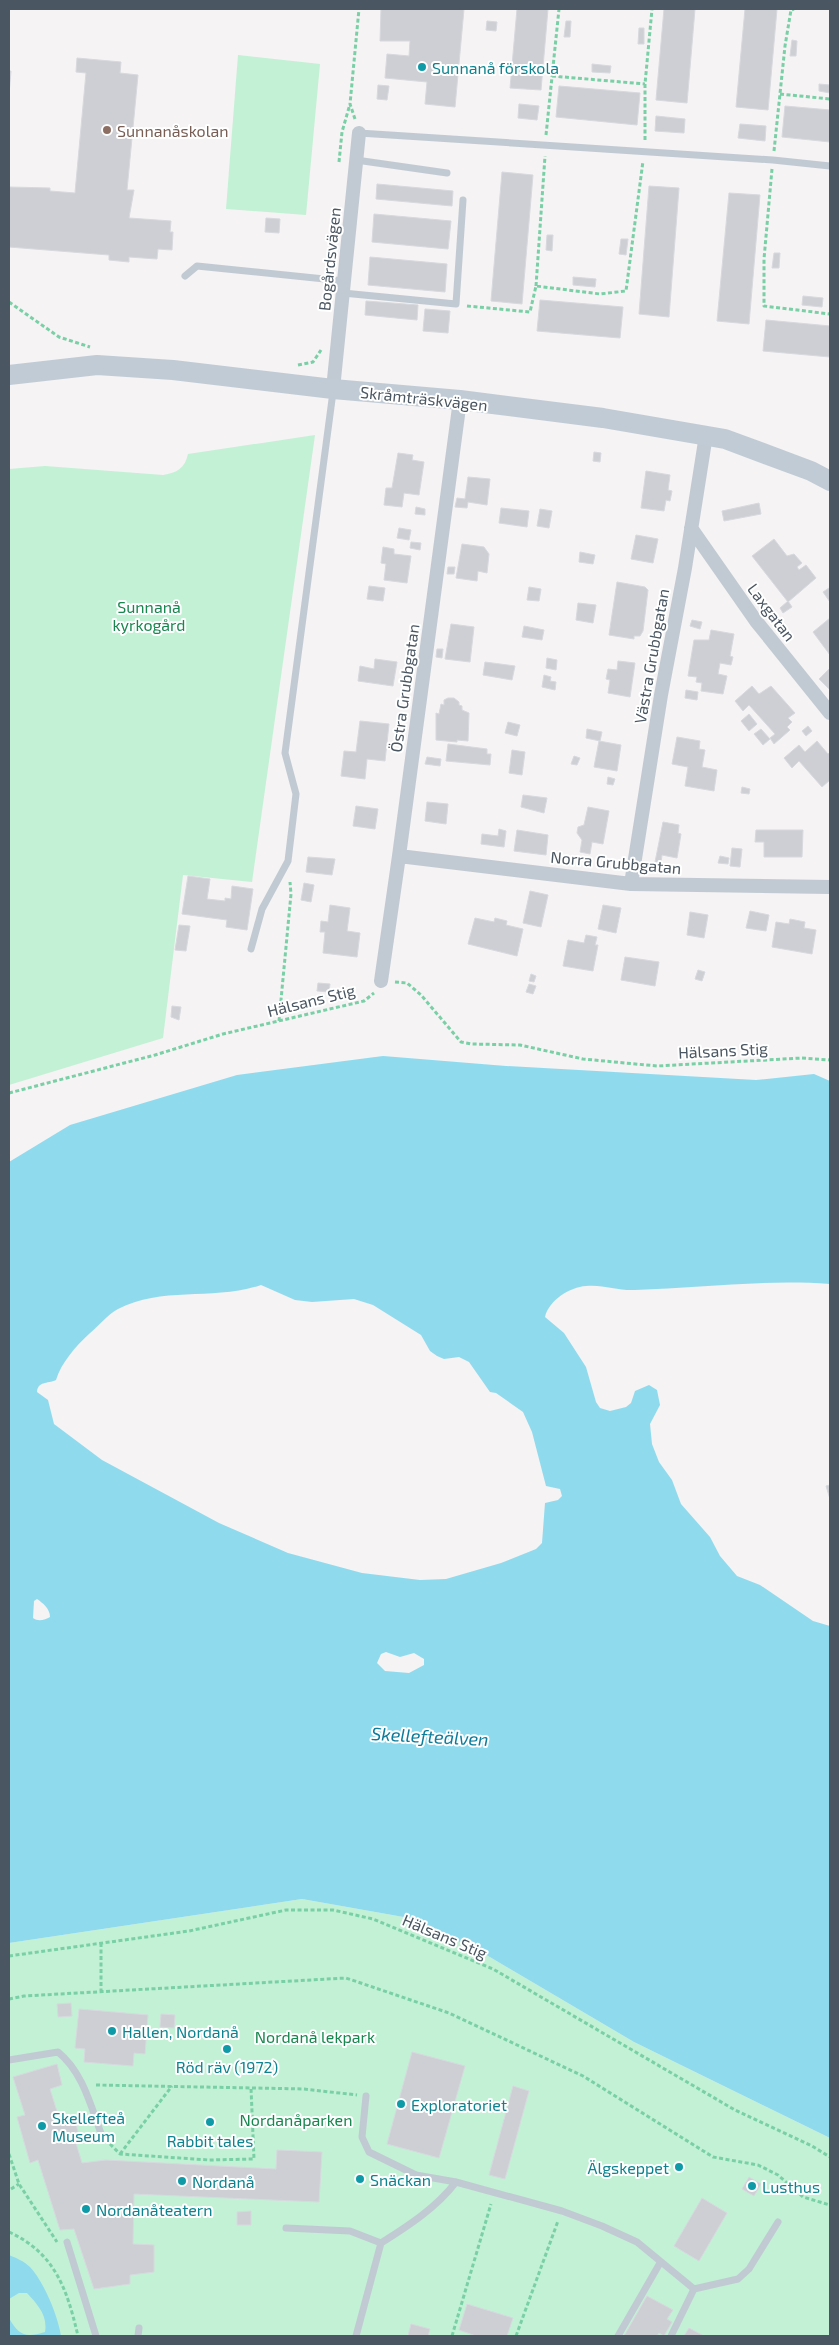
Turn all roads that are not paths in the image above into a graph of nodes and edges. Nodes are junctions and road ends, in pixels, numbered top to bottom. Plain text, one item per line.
1 (359, 133) joint
2 (356, 160) junction
3 (830, 166) edge
4 (447, 173) dead end
5 (463, 200) dead end
6 (185, 276) dead end
7 (343, 287) junction
8 (9, 375) edge
9 (333, 389) junction
10 (460, 400) junction
11 (706, 436) junction
12 (830, 481) edge
13 (691, 528) junction
14 (830, 714) edge
15 (399, 856) junction
16 (631, 884) junction
17 (830, 888) edge
18 (251, 948) dead end
19 (381, 981) road end
20 (9, 2060) edge
21 (366, 2096) road end
22 (102, 2136) road end
23 (456, 2182) junction
24 (778, 2222) dead end
25 (286, 2228) dead end
26 (66, 2242) road end
27 (381, 2243) junction
28 (660, 2263) junction
29 (694, 2289) junction
30 (96, 2336) edge
31 (356, 2336) edge
32 (618, 2336) edge
33 (671, 2336) edge

1 - 2 street, Bogårdsvägen
1 - 3 lane
2 - 4 lane
2 - 7 street, Bogårdsvägen
5 - 7 lane
6 - 7 lane
7 - 9 street, Bogårdsvägen
8 - 9 main road, Skråmträskvägen
9 - 10 main road, Skråmträskvägen
9 - 18 lane
10 - 11 main road, Skråmträskvägen
10 - 15 street, Östra Grubbgatan
11 - 12 main road, Skråmträskvägen
11 - 13 street, Västra Grubbgatan
13 - 14 street, Laxgatan
13 - 16 street, Västra Grubbgatan
15 - 16 street, Norra Grubbgatan
15 - 19 street, Östra Grubbgatan
16 - 17 street, Norra Grubbgatan
20 - 22 lane
21 - 23 lane
23 - 27 lane
23 - 28 lane
24 - 29 lane
25 - 27 lane
26 - 30 lane
27 - 31 lane
28 - 29 lane
28 - 32 lane
29 - 33 lane

